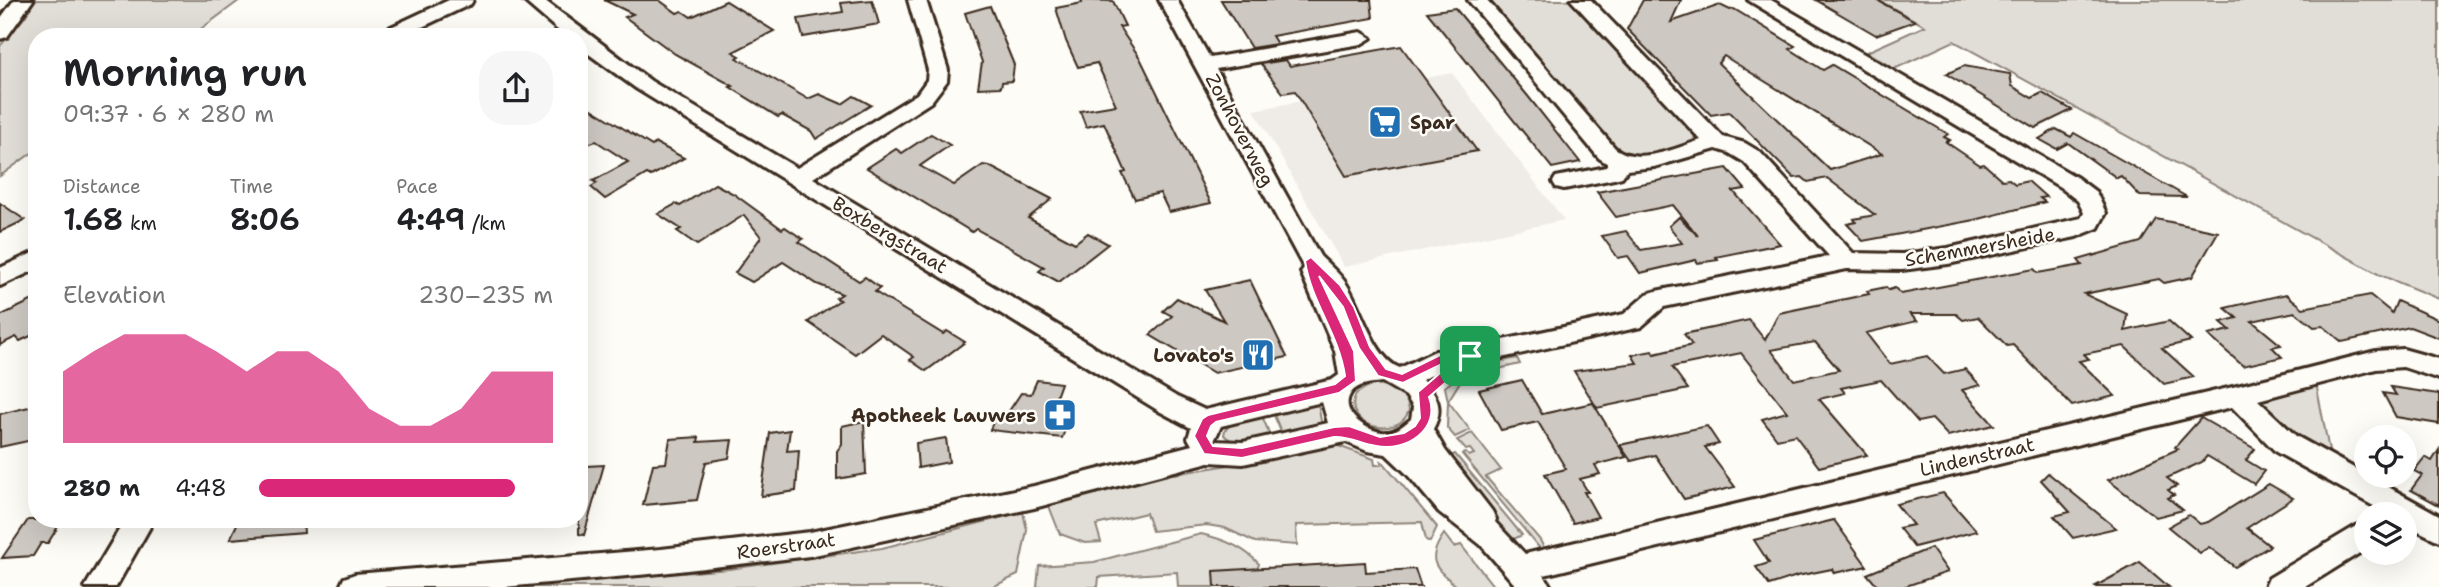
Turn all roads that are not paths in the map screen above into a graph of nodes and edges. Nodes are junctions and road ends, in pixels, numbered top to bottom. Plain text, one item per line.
1 (24, 0) edge
2 (464, 0) edge
3 (532, 0) edge
4 (918, 0) edge
5 (1168, 0) edge
6 (1477, 0) edge
7 (1580, 0) edge
8 (1757, 0) edge
9 (404, 28) edge
10 (567, 28) edge
11 (0, 33) edge
12 (1361, 38) dead end
13 (588, 44) edge
14 (1206, 65) junction
15 (1715, 142) junction
16 (1620, 162) junction
17 (797, 178) junction
18 (1564, 182) dead end
19 (1311, 261) junction
20 (1847, 261) junction
21 (28, 264) edge
22 (0, 278) edge
23 (2437, 368) edge
24 (1403, 382) junction
25 (1345, 383) junction
26 (2237, 396) junction
27 (1420, 429) junction
28 (1349, 431) junction
29 (1207, 437) junction
30 (1391, 442) junction
31 (2384, 502) edge
32 (2417, 519) edge
33 (135, 528) edge
34 (2439, 529) edge
35 (1491, 536) junction
36 (2354, 541) edge
37 (1528, 578) edge
38 (100, 587) edge
39 (355, 587) edge
40 (2280, 587) edge

1 - 11 street
2 - 9 street
3 - 10 street, Boxbergstraat
4 - 17 street
5 - 14 street, Zonhoverweg
6 - 16 street
7 - 15 street
8 - 20 street, Schemmersheide
12 - 14 street
13 - 17 street, Boxbergstraat
14 - 19 street, Zonhoverweg
15 - 16 street
15 - 20 street
16 - 18 street
17 - 29 street, Boxbergstraat
19 - 24 street, Zonhoverweg
19 - 25 street, Zonhoverweg
20 - 24 street, Schemmersheide
21 - 22 street
23 - 26 street, Lindenstraat
24 - 25 street
24 - 27 street
25 - 28 street
25 - 29 street
26 - 31 street
26 - 37 street, Lindenstraat
27 - 30 street
27 - 35 street
28 - 29 street, Boxbergstraat
28 - 30 street
29 - 39 street, Roerstraat
30 - 35 street
32 - 34 street
33 - 38 street
35 - 37 street
36 - 40 street

